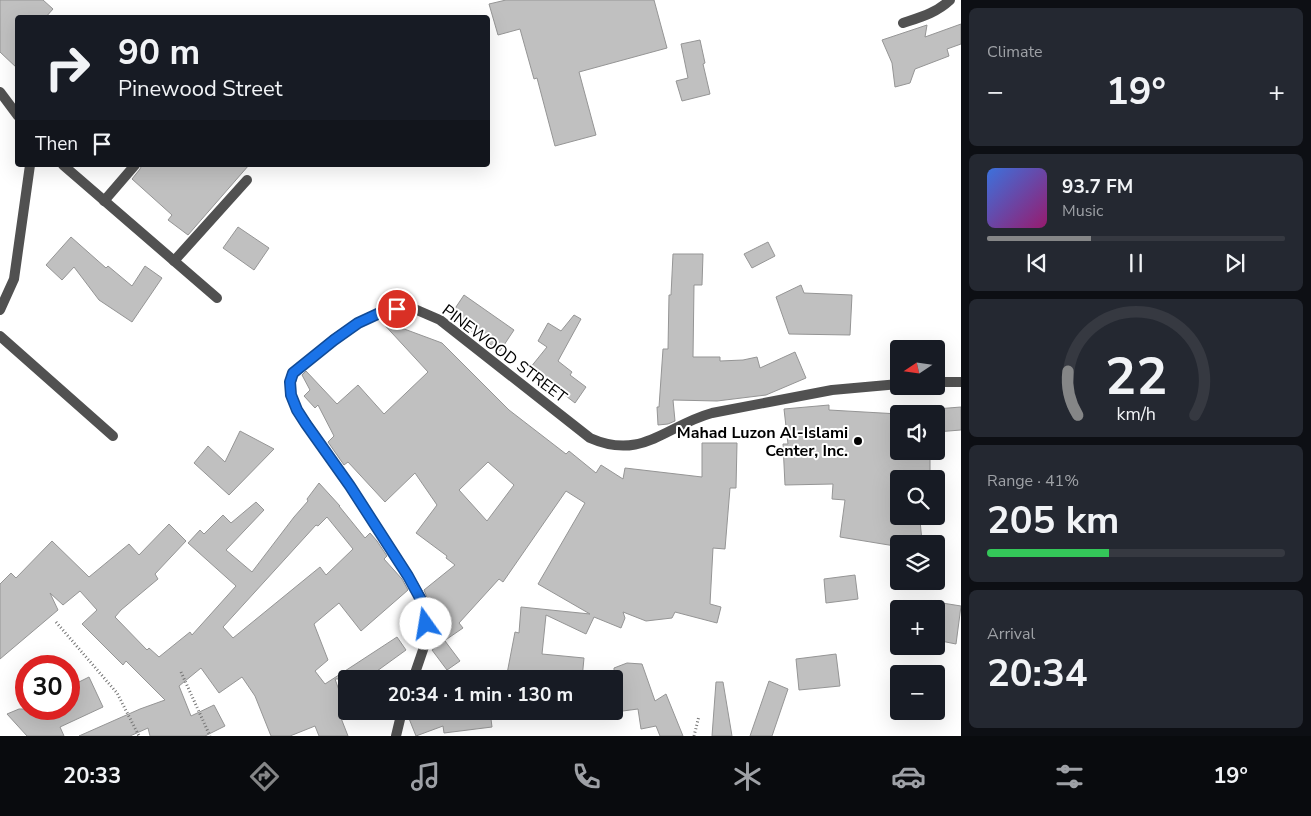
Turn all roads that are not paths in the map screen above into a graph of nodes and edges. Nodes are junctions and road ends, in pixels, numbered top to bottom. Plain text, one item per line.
1 (950, 0) edge
2 (903, 23) dead end
3 (0, 92) edge
4 (15, 112) edge
5 (30, 167) edge
6 (65, 167) edge
7 (133, 167) edge
8 (247, 180) dead end
9 (104, 202) junction
10 (174, 261) junction
11 (217, 298) dead end
12 (0, 310) edge
13 (0, 336) edge
14 (945, 382) edge
15 (961, 382) edge
16 (890, 385) edge
17 (112, 436) dead end
18 (416, 670) edge
19 (400, 720) edge
20 (396, 736) edge

1 - 2 street
3 - 4 street
5 - 12 street
6 - 9 street
7 - 9 street
8 - 10 street
9 - 10 street
10 - 11 street
13 - 17 street
14 - 15 street
16 - 18 street, PINEWOOD STREET
19 - 20 street

